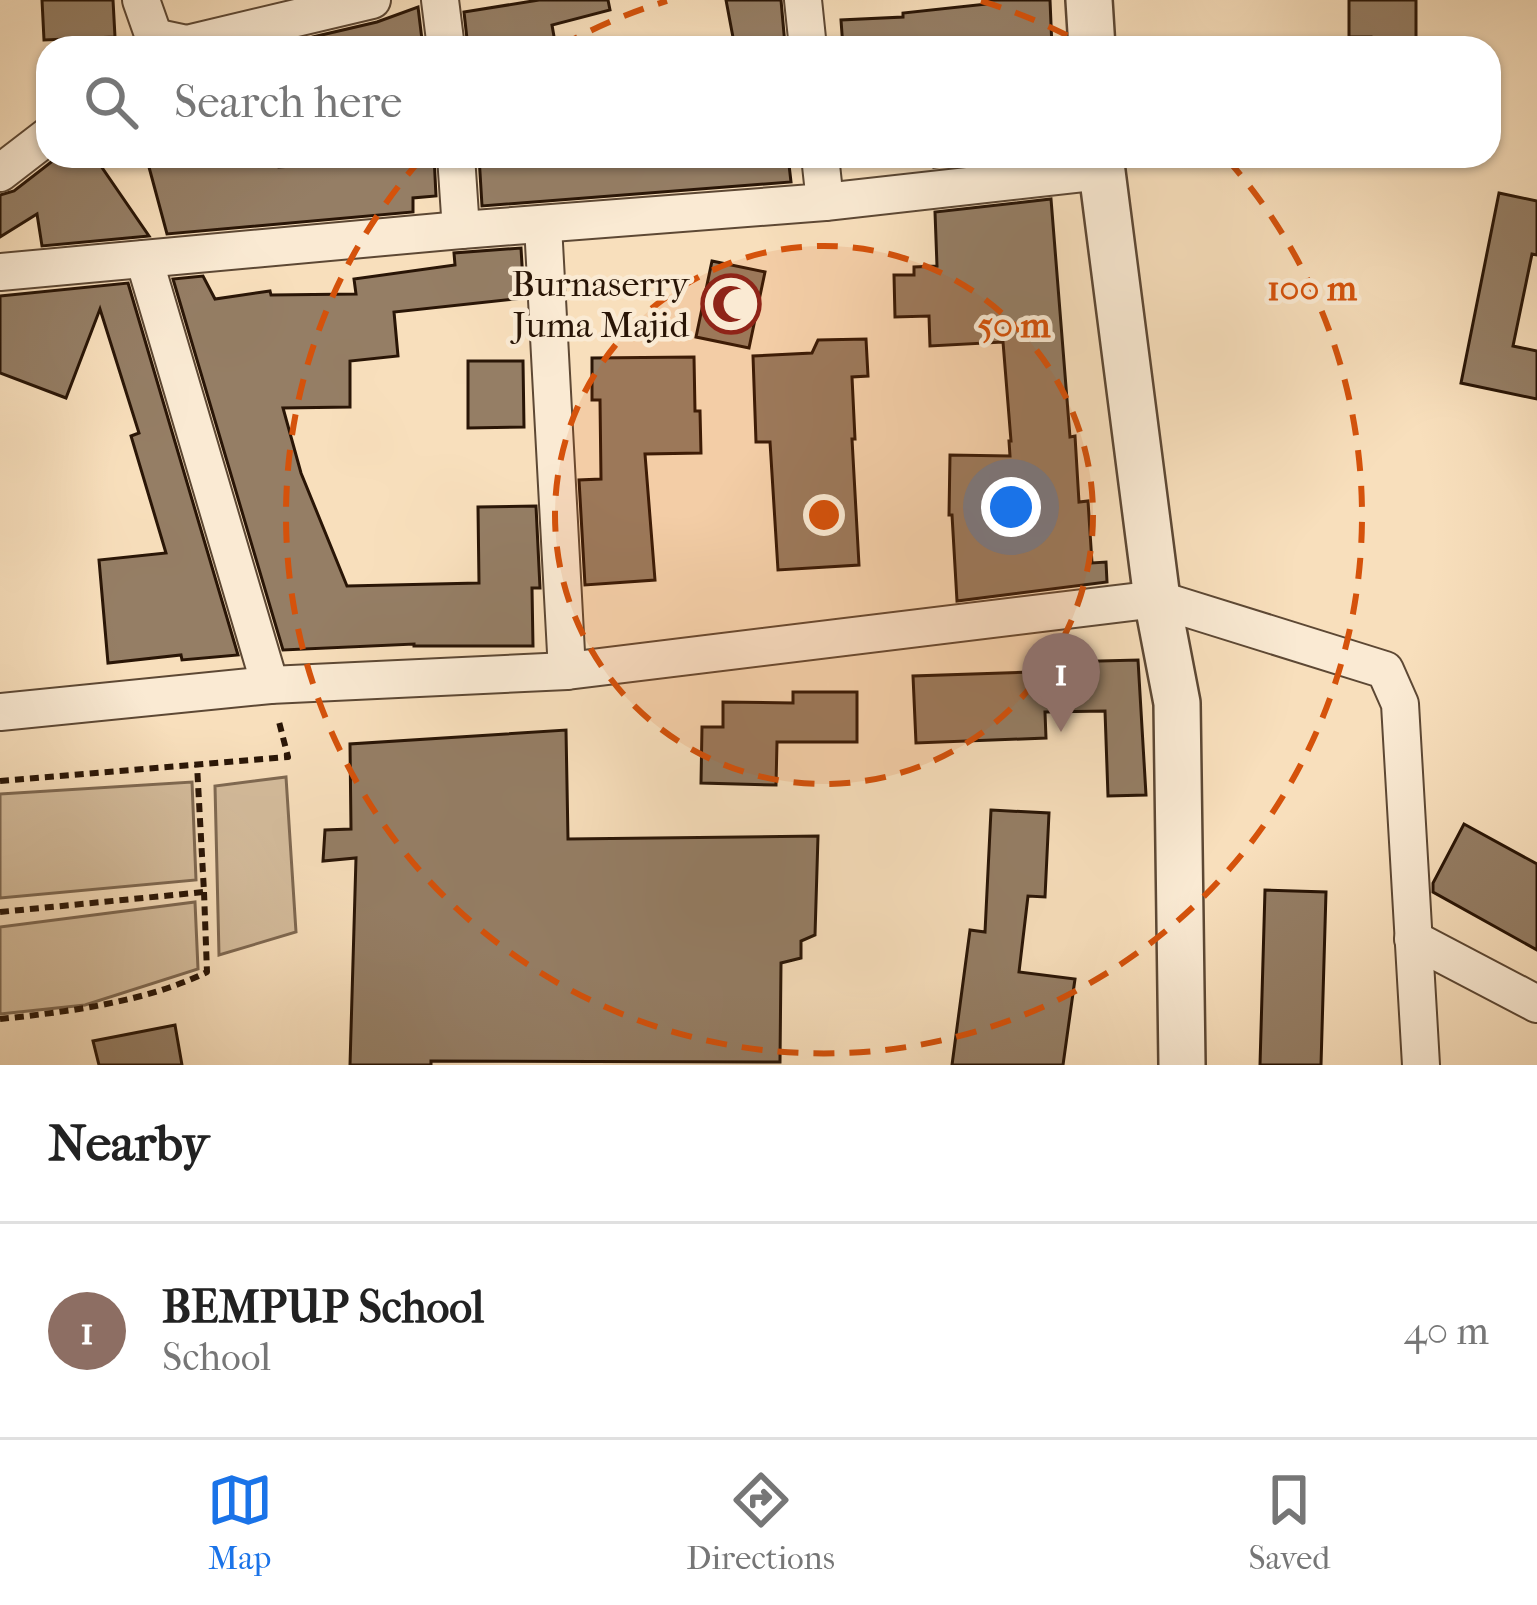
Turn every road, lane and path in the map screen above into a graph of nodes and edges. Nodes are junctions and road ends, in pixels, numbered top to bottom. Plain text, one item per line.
1 (141, 0) edge
2 (371, 0) edge
3 (440, 0) edge
4 (803, 0) edge
5 (1089, 0) edge
6 (148, 36) edge
7 (220, 36) edge
8 (444, 36) edge
9 (807, 36) edge
10 (1091, 36) edge
11 (36, 145) edge
12 (457, 168) edge
13 (821, 168) edge
14 (1072, 168) edge
15 (1102, 168) edge
16 (0, 173) edge
17 (825, 202) junction
18 (543, 225) junction
19 (461, 230) junction
20 (144, 259) junction
21 (0, 272) edge
22 (1157, 599) junction
23 (567, 671) junction
24 (271, 685) junction
25 (0, 712) edge
26 (197, 765) junction
27 (0, 782) edge
28 (204, 892) junction
29 (0, 912) edge
30 (1413, 939) junction
31 (1537, 1004) edge
32 (0, 1019) edge
33 (1182, 1065) edge
34 (1420, 1065) edge

1 - 6 street
2 - 7 street
3 - 8 street
4 - 9 street
5 - 10 street
11 - 16 street
12 - 19 street
13 - 17 street
14 - 17 street
15 - 22 street
17 - 18 street
18 - 19 street
18 - 23 street
19 - 20 street
20 - 21 street
20 - 24 street
22 - 23 street
22 - 30 street
22 - 33 street
23 - 24 street
24 - 25 street
24 - 26 path
26 - 27 path
26 - 28 path
28 - 29 path
28 - 32 path
30 - 31 street
30 - 34 street

